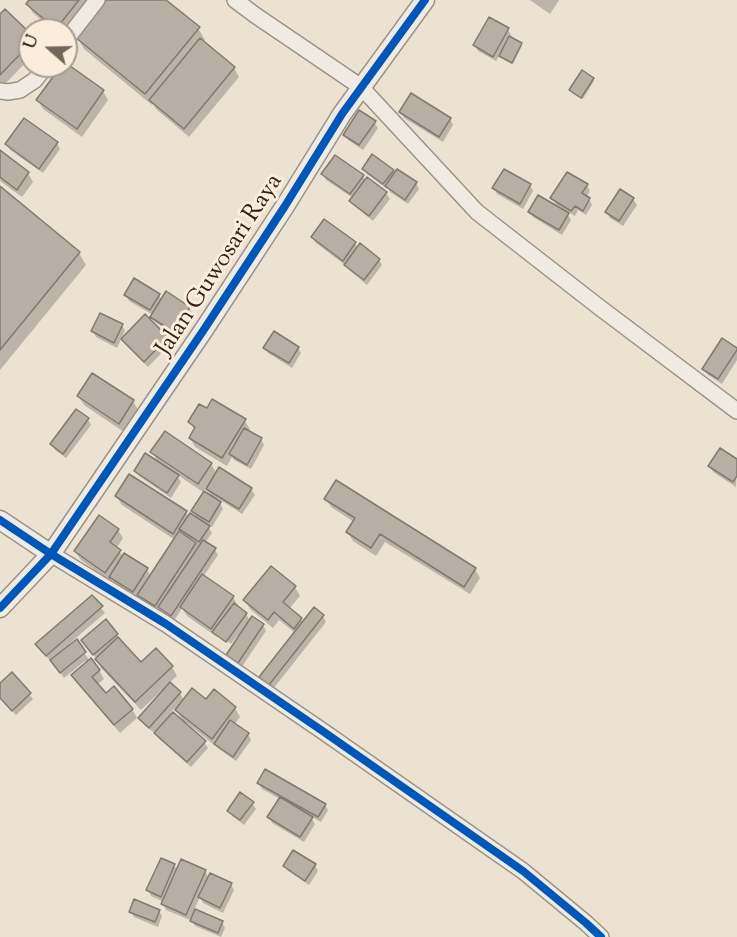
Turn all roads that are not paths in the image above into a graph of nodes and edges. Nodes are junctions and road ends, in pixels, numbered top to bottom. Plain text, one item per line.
1 (97, 0) edge
2 (235, 0) edge
3 (425, 0) edge
4 (78, 25) edge
5 (37, 78) edge
6 (361, 87) junction
7 (0, 91) edge
8 (737, 411) edge
9 (0, 520) edge
10 (51, 554) junction
11 (0, 608) edge
12 (601, 937) edge

1 - 4 street
2 - 6 street
3 - 6 street, Jalan Guwosari Raya
5 - 7 street
6 - 8 street
6 - 10 street, Jalan Guwosari Raya
9 - 10 street
10 - 11 street, Jalan Guwosari Raya
10 - 12 street

